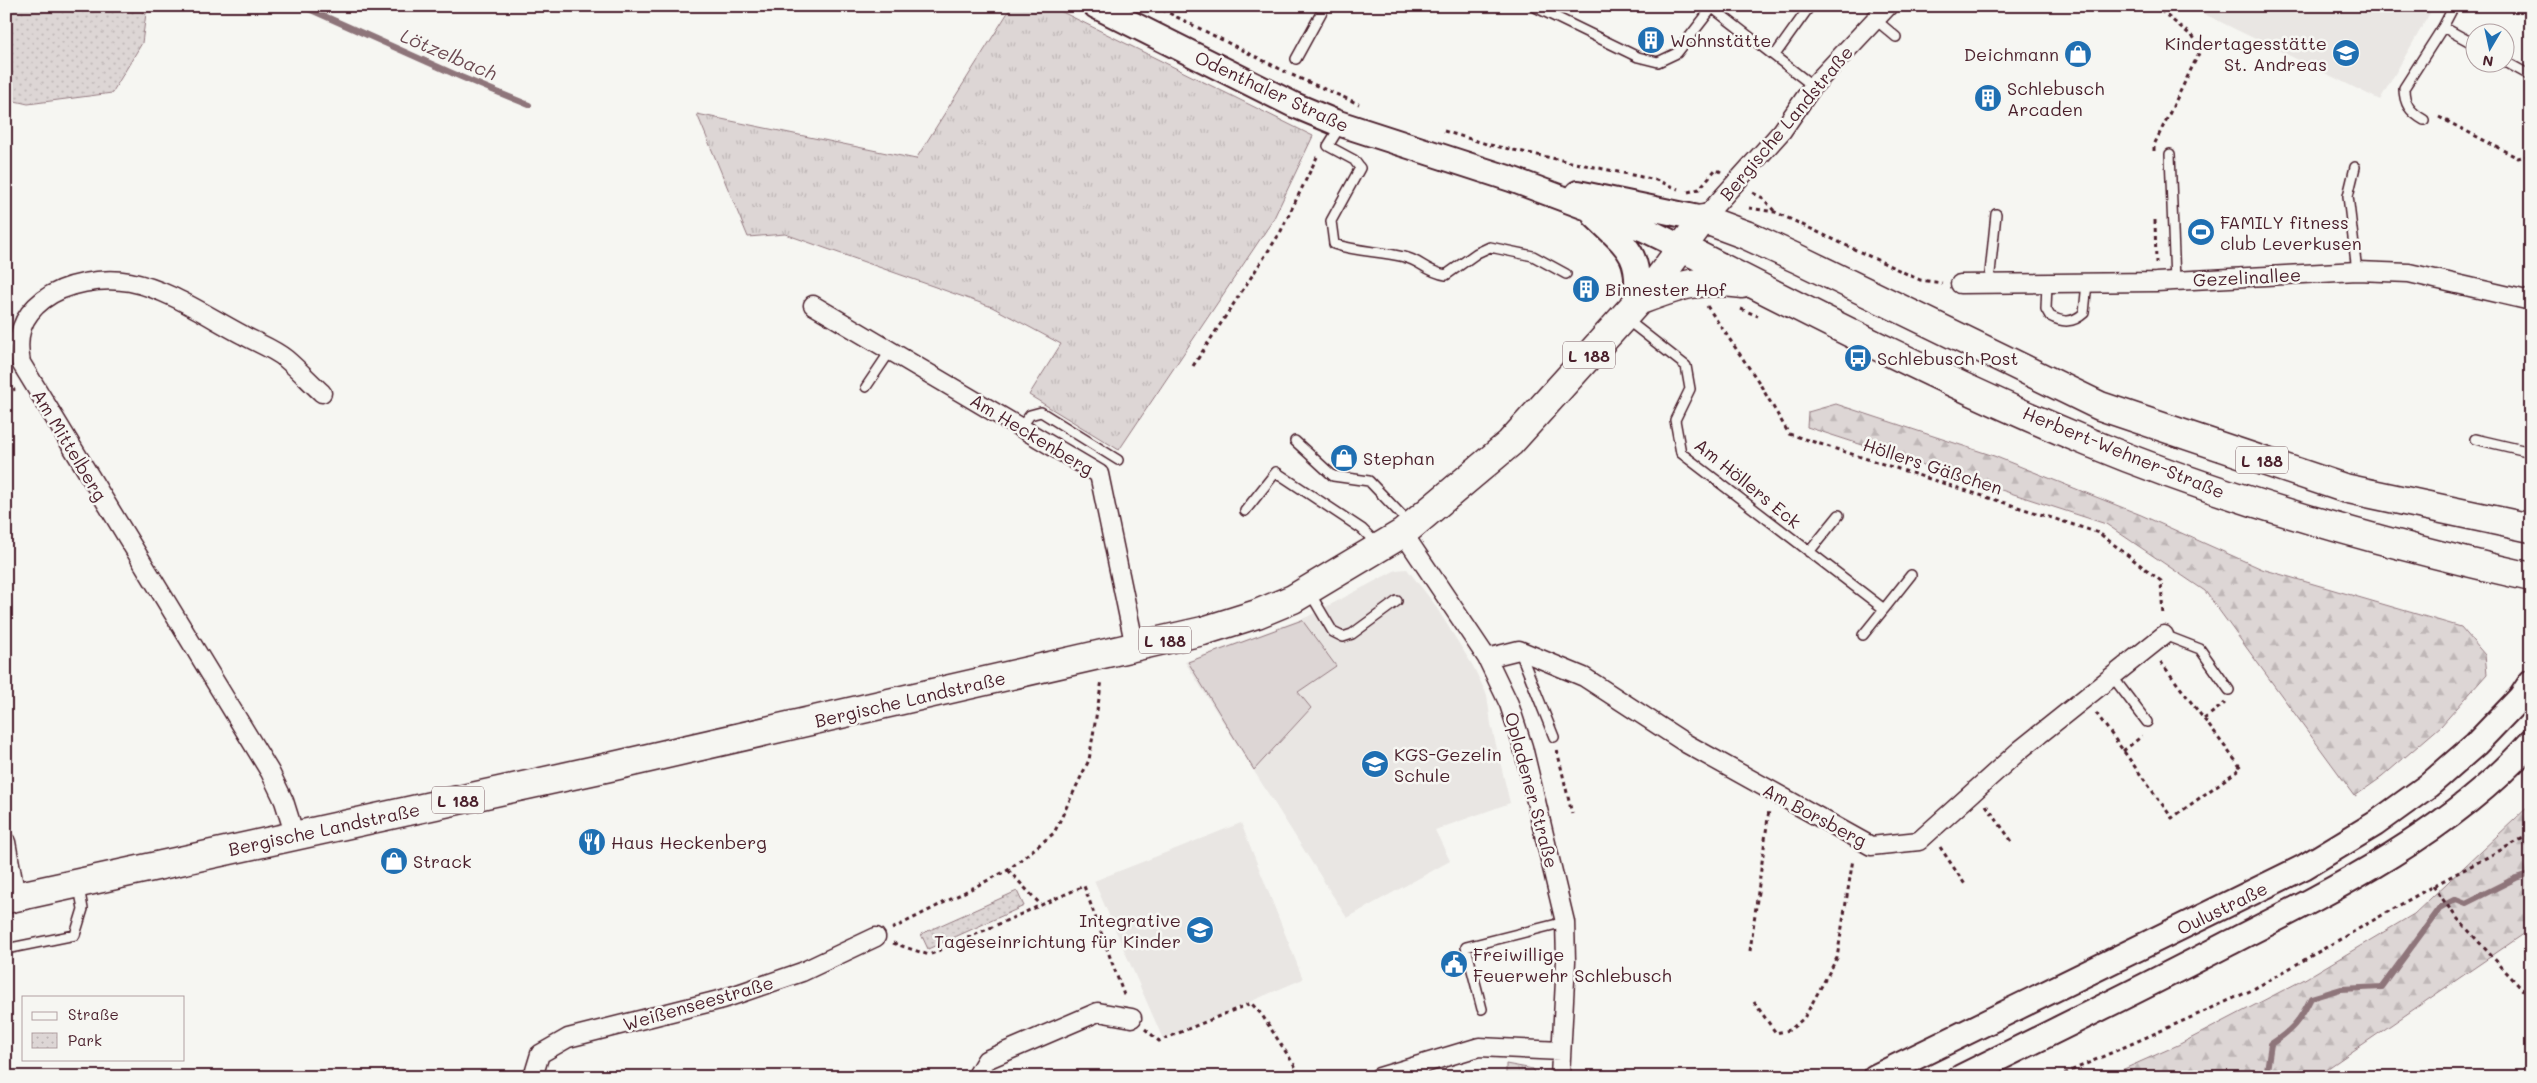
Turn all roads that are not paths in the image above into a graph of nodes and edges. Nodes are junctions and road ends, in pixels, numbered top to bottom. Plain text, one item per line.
1 (1096, 6) edge
2 (1325, 6) edge
3 (1533, 6) edge
4 (1810, 6) edge
5 (1888, 6) edge
6 (2454, 6) edge
7 (1711, 7) edge
8 (1876, 20) junction
9 (2443, 27) junction
10 (1896, 37) dead end
11 (2464, 39) edge
12 (1775, 55) junction
13 (1296, 59) dead end
14 (2514, 67) edge
15 (2531, 76) edge
16 (1813, 86) junction
17 (2424, 120) dead end
18 (1338, 124) junction
19 (2170, 154) dead end
20 (2355, 167) dead end
21 (1511, 179) junction
22 (1588, 209) junction
23 (1996, 214) dead end
24 (1703, 219) junction
25 (1683, 248) junction
26 (2356, 271) junction
27 (1566, 274) dead end
28 (2175, 281) junction
29 (1989, 283) junction
30 (2047, 283) junction
31 (1960, 284) road end
32 (2087, 284) junction
33 (1754, 285) junction
34 (2531, 301) edge
35 (813, 305) dead end
36 (1630, 309) junction
37 (891, 349) junction
38 (866, 387) dead end
39 (322, 393) dead end
40 (1021, 427) junction
41 (2475, 438) dead end
42 (1295, 440) dead end
43 (2531, 452) edge
44 (1118, 460) dead end
45 (1245, 511) dead end
46 (1840, 515) dead end
47 (2531, 528) edge
48 (1398, 535) junction
49 (1809, 552) junction
50 (1911, 575) dead end
51 (2531, 577) edge
52 (1308, 590) junction
53 (1397, 601) dead end
54 (1884, 609) junction
55 (1863, 635) dead end
56 (2164, 635) joint
57 (1135, 647) junction
58 (1519, 650) junction
59 (1488, 658) junction
60 (2112, 676) junction
61 (2531, 682) edge
62 (2229, 690) road end
63 (2146, 722) dead end
64 (1554, 737) road end
65 (2531, 742) edge
66 (295, 836) junction
67 (6, 842) edge
68 (79, 883) junction
69 (11, 898) edge
70 (1565, 922) junction
71 (876, 937) road end
72 (6, 948) edge
73 (1482, 1009) dead end
74 (1132, 1018) road end
75 (1561, 1051) junction
76 (533, 1077) edge
77 (976, 1077) edge
78 (1379, 1077) edge
79 (1560, 1077) edge
80 (1875, 1077) edge
81 (1961, 1077) edge

1 - 18 main road, Odenthaler Straße
2 - 13 lane
3 - 7 lane
4 - 12 lane
5 - 8 street, Bergische Landstraße
6 - 9 lane
7 - 12 lane
8 - 10 lane
8 - 16 street, Bergische Landstraße
9 - 11 lane
9 - 17 lane
12 - 16 lane
14 - 15 lane
16 - 24 street, Bergische Landstraße
18 - 21 main road, Odenthaler Straße
18 - 27 lane
19 - 28 lane
20 - 26 lane
21 - 22 main road, Odenthaler Straße
21 - 24 main road, Odenthaler Straße
22 - 25 main road, Odenthaler Straße
22 - 36 main road
23 - 29 lane
24 - 25 main road, L 188
24 - 47 main road, Herbert-Wehner-Straße / L 188
25 - 33 main road, Herbert-Wehner-Straße / L 188
25 - 36 main road, Bergische Landstraße / L 188
26 - 28 street, Gezelinallee
26 - 34 street, Gezelinallee
28 - 32 street, Gezelinallee
29 - 30 street, Gezelinallee
29 - 31 street, Gezelinallee
30 - 32 street, Gezelinallee
30 - 32 lane
33 - 36 main road
33 - 51 main road, Herbert-Wehner-Straße / L 188
35 - 37 street, Am Heckenberg
36 - 48 main road, Bergische Landstraße / L 188
36 - 49 lane, Am Höllers Eck
37 - 38 lane
37 - 40 street, Am Heckenberg
39 - 66 street, Am Mittelberg
40 - 44 lane
40 - 57 street, Am Heckenberg
41 - 43 lane
42 - 48 lane
45 - 48 lane
46 - 49 lane, Am Höllers Eck
48 - 52 main road, Bergische Landstraße / L 188
48 - 59 street, Opladener Straße
49 - 54 lane, Am Höllers Eck
50 - 54 lane
52 - 53 lane
52 - 57 main road, Bergische Landstraße / L 188
54 - 55 lane
56 - 60 street, Am Borsberg
56 - 62 lane
57 - 66 main road, Bergische Landstraße / L 188
58 - 59 street
58 - 60 street, Am Borsberg
58 - 64 lane
59 - 70 street, Opladener Straße
60 - 63 lane
61 - 80 main road, Oulustraße
65 - 81 main road, Oulustraße
66 - 68 main road, Bergische Landstraße / L 188
67 - 69 street
68 - 69 main road, Bergische Landstraße / L 188
68 - 72 lane
70 - 73 lane
70 - 75 street, Opladener Straße
71 - 76 street, Weißenseestraße
74 - 77 street
75 - 78 street
75 - 79 street, Opladener Straße

